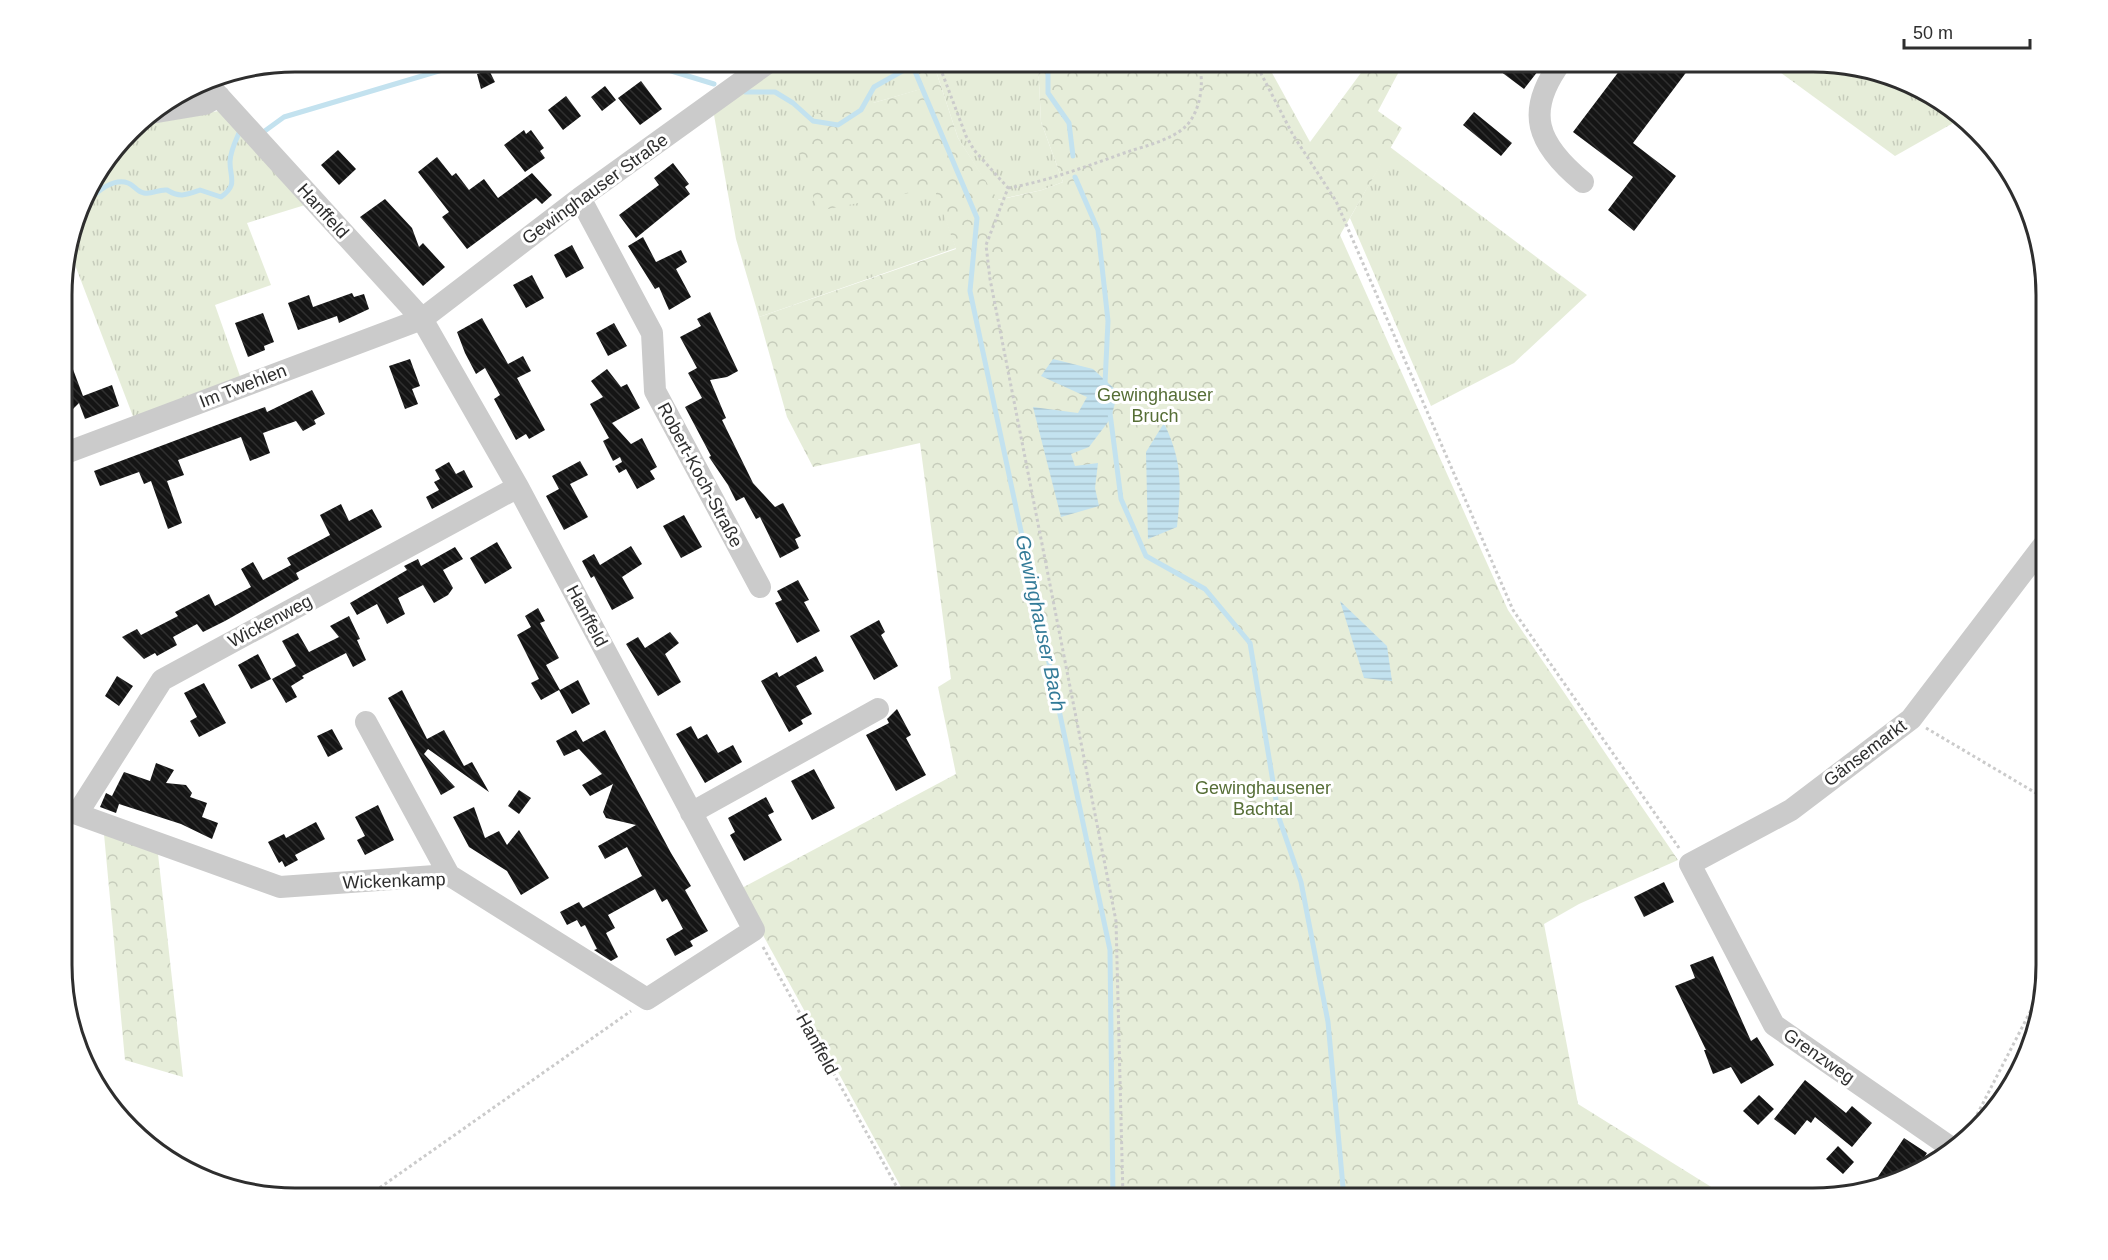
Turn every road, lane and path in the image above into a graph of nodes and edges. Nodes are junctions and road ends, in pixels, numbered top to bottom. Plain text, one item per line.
1 (755, 72) edge
2 (942, 72) edge
3 (1202, 72) edge
4 (1260, 72) edge
5 (1555, 72) edge
6 (211, 88) edge
7 (172, 110) edge
8 (1583, 182) dead end
9 (1008, 188) junction
10 (580, 198) junction
11 (422, 319) junction
12 (72, 451) edge
13 (518, 487) junction
14 (2036, 555) edge
15 (760, 587) dead end
16 (878, 709) dead end
17 (1911, 719) junction
18 (366, 722) dead end
19 (2036, 793) edge
20 (72, 809) edge
21 (72, 813) edge
22 (691, 813) junction
23 (1690, 864) junction
24 (449, 876) junction
25 (754, 930) junction
26 (647, 999) junction
27 (2032, 1009) edge
28 (1976, 1117) edge
29 (1946, 1144) edge
30 (378, 1188) edge
31 (897, 1188) edge
32 (1123, 1188) edge

1 - 10 street, Gewinghauser Straße
2 - 9 path
3 - 9 path
4 - 23 path
5 - 8 street
6 - 7 street
6 - 11 street, Hanffeld
9 - 32 path
10 - 11 street, Gewinghauser Straße
10 - 15 street, Robert-Koch-Straße
11 - 12 street, Im Twehlen
11 - 13 street, Hanffeld
13 - 20 street, Wickenweg
13 - 22 street, Hanffeld
14 - 17 street, Gänsemarkt
16 - 22 street
17 - 19 path
17 - 23 street, Gänsemarkt
18 - 24 street
21 - 24 street, Wickenkamp
22 - 25 street, Hanffeld
23 - 29 street, Grenzweg
24 - 26 street, Wickenkamp
25 - 26 street
25 - 31 path, Hanffeld
26 - 30 path
27 - 28 path

